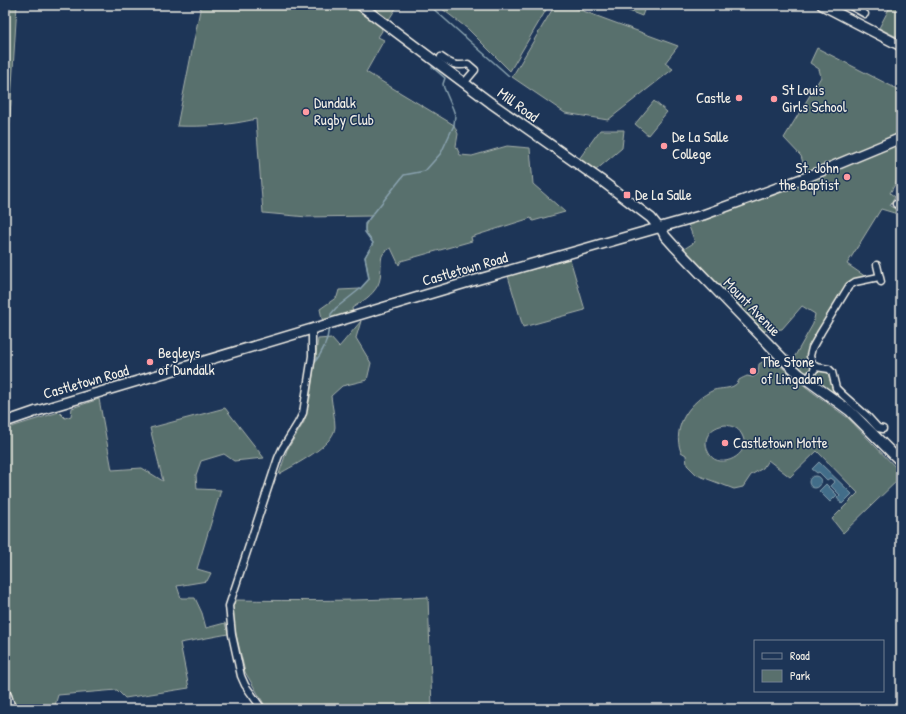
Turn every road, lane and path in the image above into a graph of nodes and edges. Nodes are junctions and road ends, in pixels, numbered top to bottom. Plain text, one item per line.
1 (360, 5) edge
2 (822, 5) edge
3 (849, 5) edge
4 (865, 14) dead end
5 (901, 46) edge
6 (442, 57) dead end
7 (464, 83) junction
8 (901, 138) edge
9 (660, 228) junction
10 (876, 265) dead end
11 (312, 330) junction
12 (816, 367) junction
13 (807, 380) junction
14 (33, 412) junction
15 (5, 414) edge
16 (5, 422) edge
17 (883, 429) dead end
18 (901, 462) edge
19 (5, 696) edge
20 (9, 709) edge
21 (262, 709) edge

1 - 7 main road, Mill Road
2 - 5 main road
3 - 4 street
6 - 7 street
7 - 9 main road, Mill Road
8 - 9 main road, Castletown Road
9 - 11 main road, Castletown Road
9 - 13 main road, Mount Avenue
10 - 12 street
11 - 14 main road, Castletown Road
11 - 21 street
12 - 13 street
12 - 17 street
13 - 18 main road, Mount Avenue
14 - 15 main road, Castletown Road
14 - 16 main road, Castletown Road
19 - 20 highway

